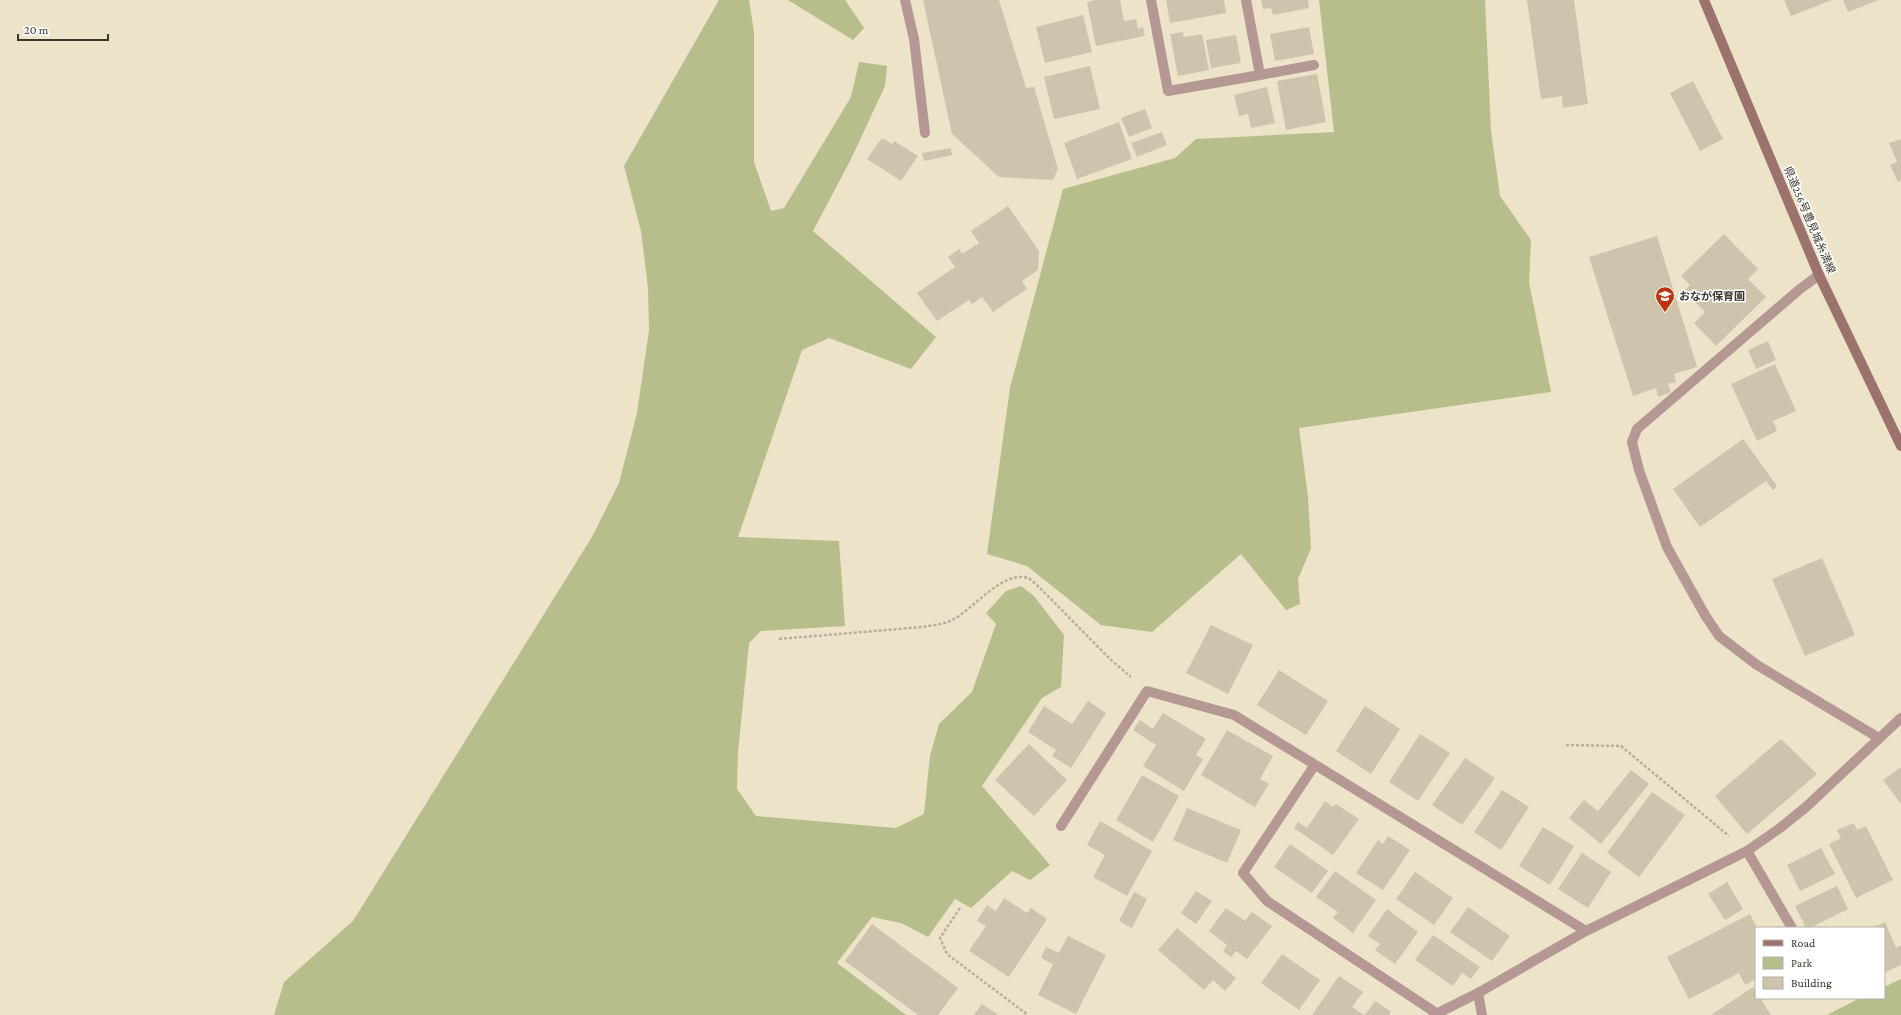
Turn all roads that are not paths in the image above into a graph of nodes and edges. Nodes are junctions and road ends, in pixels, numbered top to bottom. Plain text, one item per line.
1 (905, 0) edge
2 (1151, 0) edge
3 (1246, 0) edge
4 (1704, 0) edge
5 (1314, 65) dead end
6 (1260, 75) junction
7 (925, 133) dead end
8 (1819, 274) junction
9 (1901, 446) edge
10 (1901, 718) edge
11 (1879, 738) junction
12 (1314, 766) junction
13 (1061, 826) dead end
14 (1747, 851) junction
15 (1791, 927) edge
16 (1586, 931) junction
17 (1478, 993) junction
18 (1435, 1014) edge
19 (1482, 1015) edge

1 - 7 street
2 - 6 street
3 - 6 street
4 - 8 main road, 県道256号豊見城糸満線
5 - 6 street
8 - 9 main road, 県道256号豊見城糸満線
8 - 11 street
10 - 11 street
11 - 14 street
12 - 13 street
12 - 16 street
12 - 18 street
14 - 15 street
14 - 16 street
16 - 17 street
17 - 18 street
17 - 19 street

